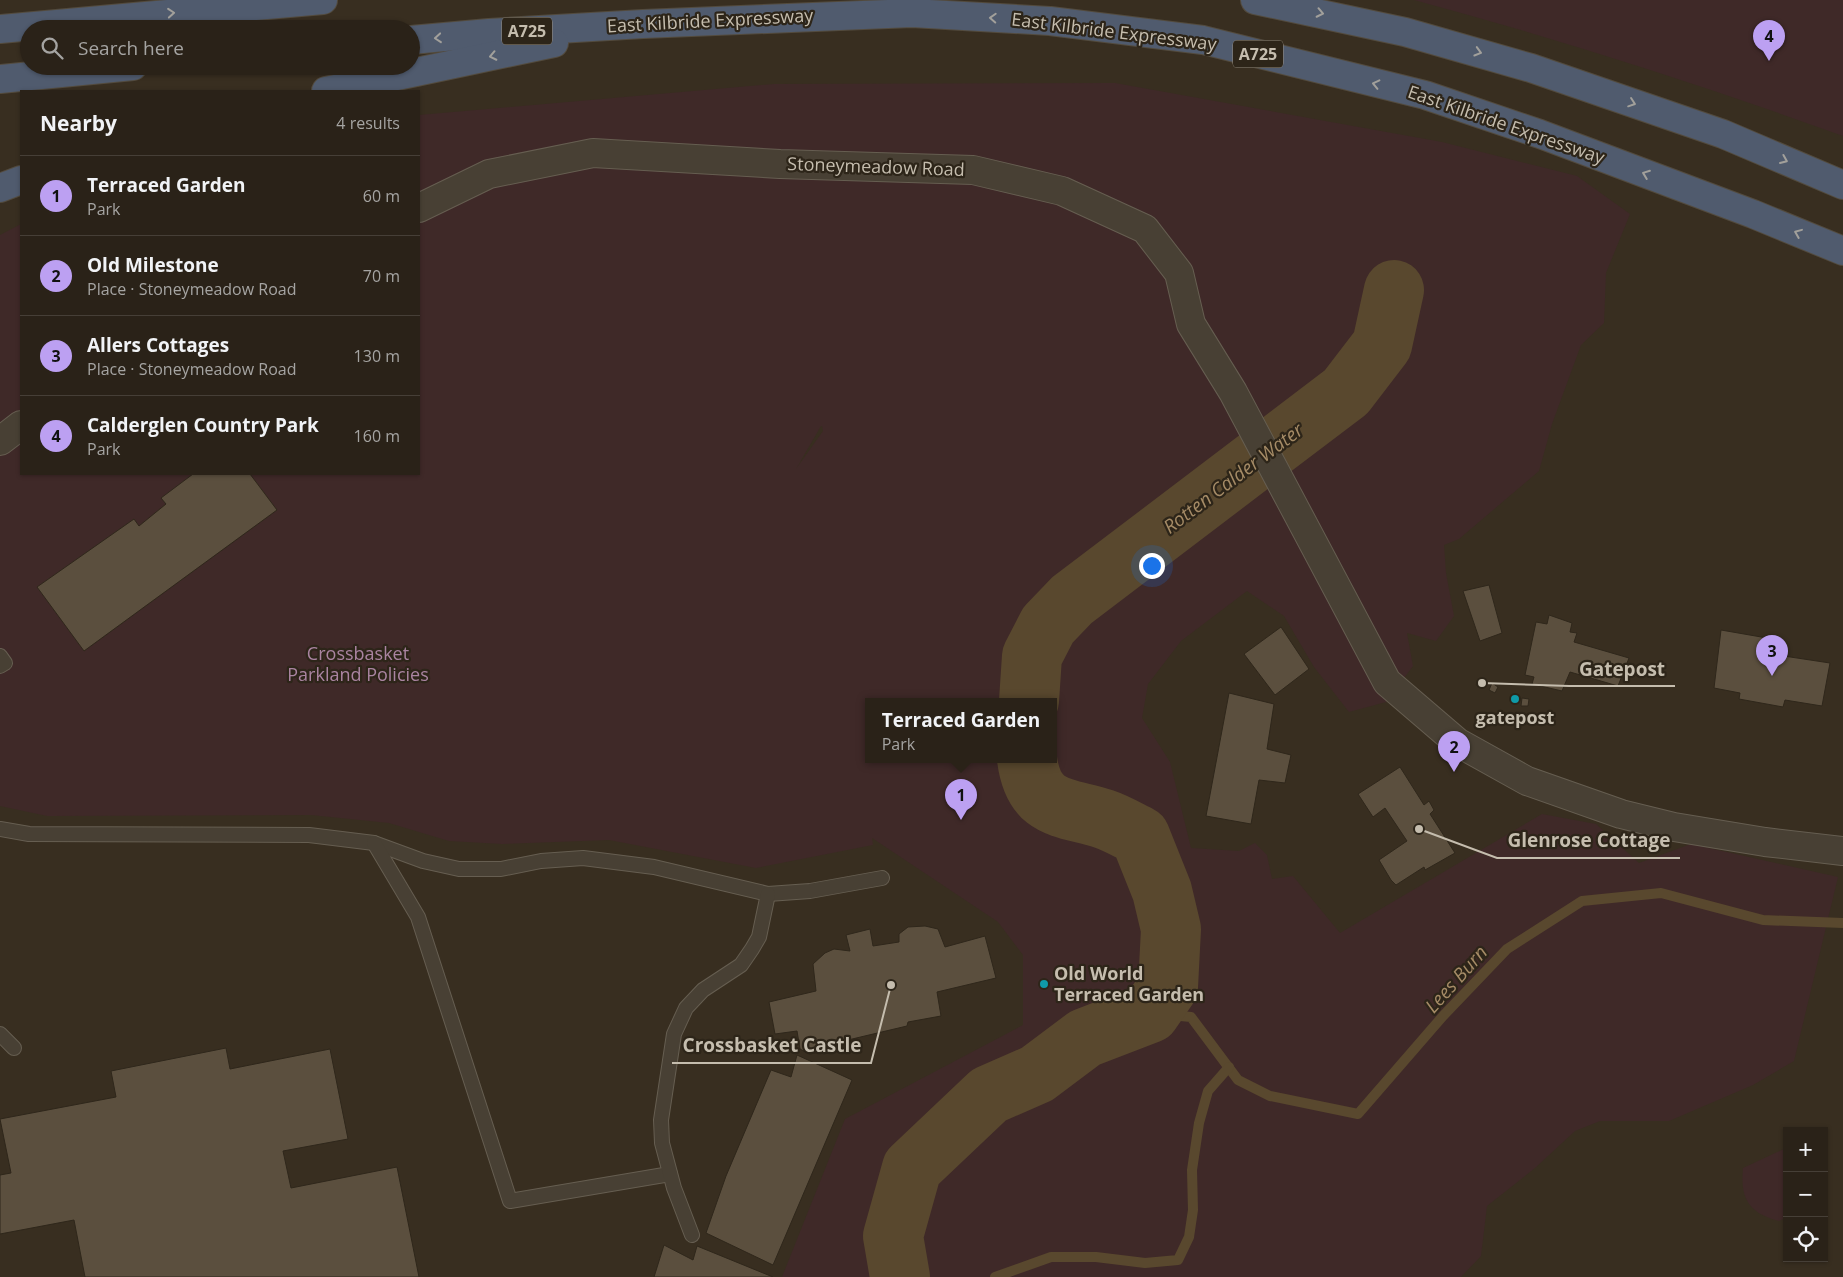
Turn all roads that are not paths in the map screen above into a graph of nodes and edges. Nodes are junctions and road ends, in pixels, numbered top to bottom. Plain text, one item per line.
1 (323, 0) edge
2 (1255, 0) edge
3 (92, 20) edge
4 (643, 24) junction
5 (20, 26) edge
6 (0, 28) edge
7 (420, 39) edge
8 (420, 71) edge
9 (41, 75) edge
10 (402, 75) edge
11 (0, 79) edge
12 (331, 90) edge
13 (20, 180) edge
14 (1843, 185) edge
15 (0, 188) edge
16 (420, 208) edge
17 (1843, 252) edge
18 (20, 426) edge
19 (0, 441) edge
20 (0, 656) edge
21 (0, 666) edge
22 (0, 829) edge
23 (374, 843) junction
24 (1843, 851) edge
25 (882, 878) dead end
26 (768, 894) junction
27 (0, 1034) edge
28 (14, 1048) dead end
29 (670, 1174) junction
30 (692, 1235) dead end

3 -> 1 highway
2 -> 14 highway
4 -> 7 highway, East Kilbride Expressway / A725
4 -> 8 highway
17 -> 4 highway, East Kilbride Expressway / A725
6 -> 5 highway
9 - 11 highway
10 -> 12 highway
13 - 15 highway
16 - 24 street, Stoneymeadow Road
18 - 19 street
20 - 21 lane
22 - 23 lane
23 - 26 lane
23 - 29 lane
25 - 26 lane
26 - 29 lane
27 - 28 lane
29 - 30 lane

